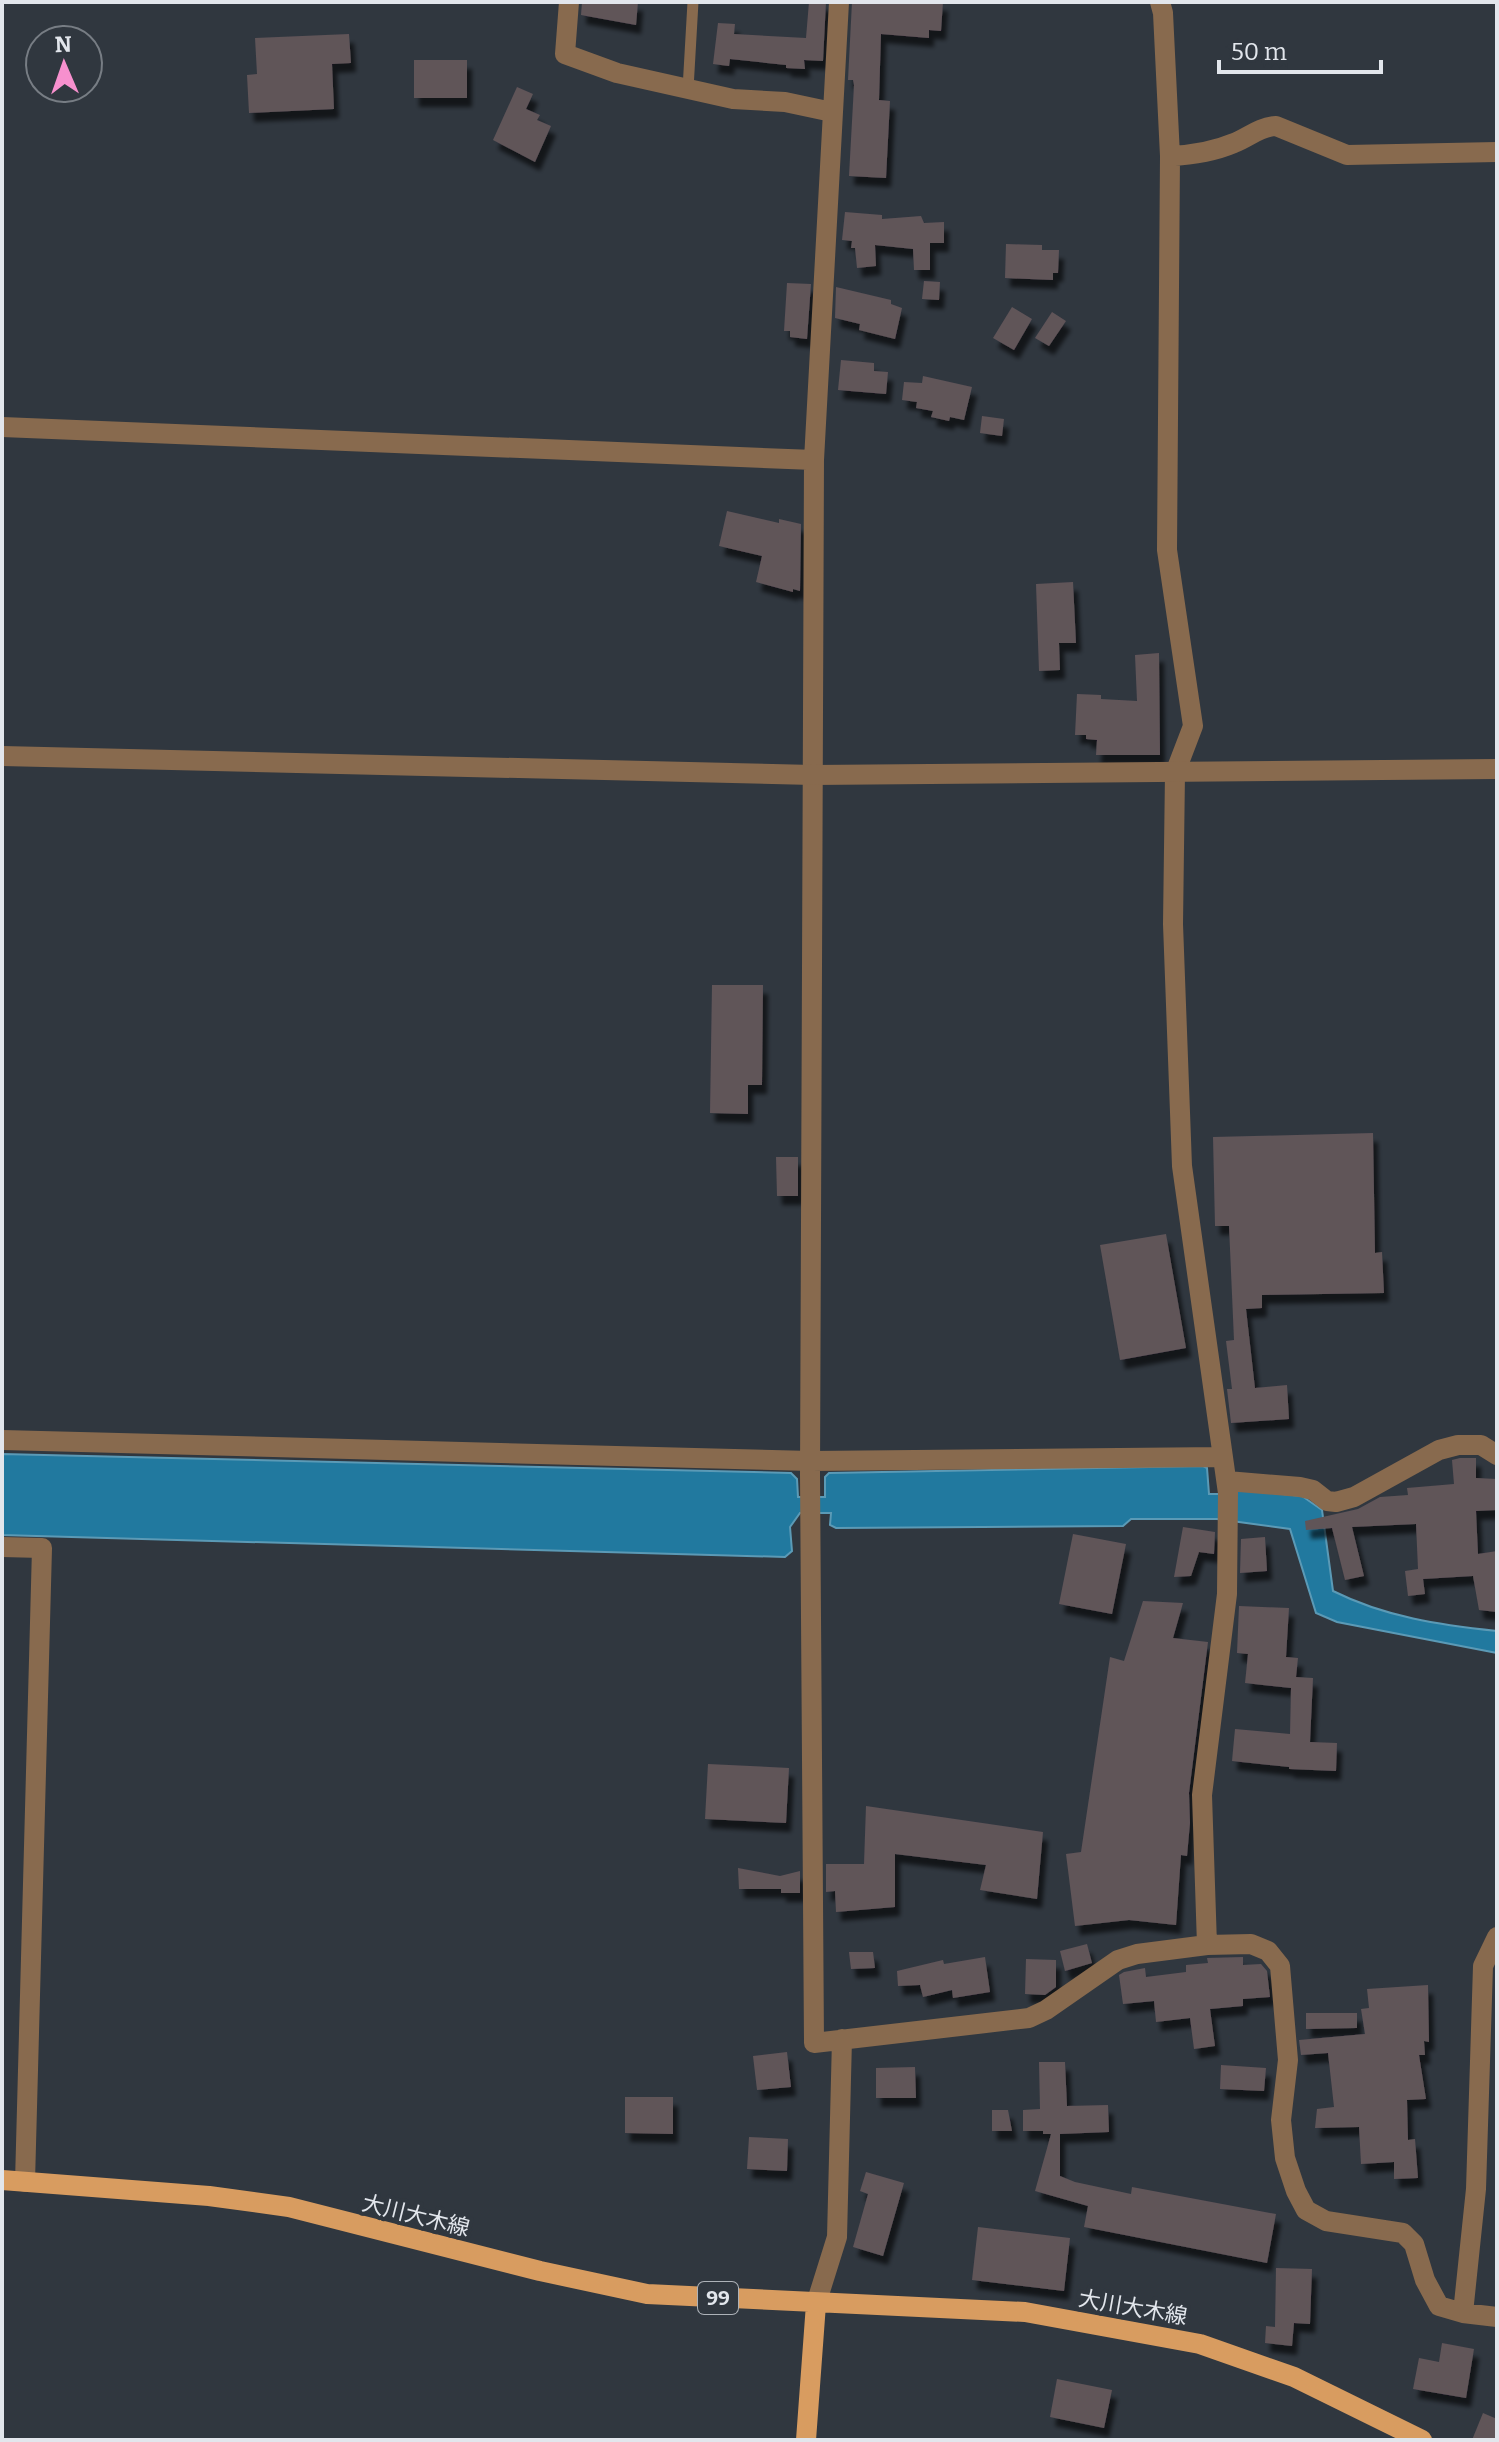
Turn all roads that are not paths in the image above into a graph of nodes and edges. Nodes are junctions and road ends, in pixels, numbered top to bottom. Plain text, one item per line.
1 (569, 2) edge
2 (693, 2) edge
3 (839, 2) edge
4 (1160, 2) edge
5 (688, 89) junction
6 (832, 112) junction
7 (1497, 152) edge
8 (1170, 156) junction
9 (2, 427) edge
10 (814, 460) junction
11 (2, 756) edge
12 (1497, 769) edge
13 (1175, 773) junction
14 (813, 775) junction
15 (2, 1440) edge
16 (1497, 1455) edge
17 (1222, 1457) junction
18 (811, 1468) junction
19 (1227, 1481) junction
20 (2, 1547) edge
21 (1497, 1937) edge
22 (1207, 1945) junction
23 (842, 2039) junction
24 (2, 2180) edge
25 (25, 2182) junction
26 (816, 2304) junction
27 (1463, 2313) junction
28 (1497, 2317) edge
29 (806, 2440) edge
30 (1422, 2440) edge

1 - 5 street
2 - 5 lane
3 - 6 street
4 - 8 street
5 - 6 street
6 - 10 street
7 - 8 street
8 - 13 street
9 - 10 street
10 - 14 street
11 - 14 street
12 - 13 street
13 - 14 street
13 - 17 street
14 - 18 street
15 - 18 street
16 - 19 street
17 - 18 street
17 - 19 street
18 - 23 street
19 - 22 street
20 - 25 street
21 - 27 street
22 - 23 street
22 - 27 street
23 - 26 street
24 - 25 main road, 大川大木線 / 99
25 - 26 main road, 大川大木線 / 99
26 - 29 main road
26 - 30 main road, 大川大木線 / 99
27 - 28 street

